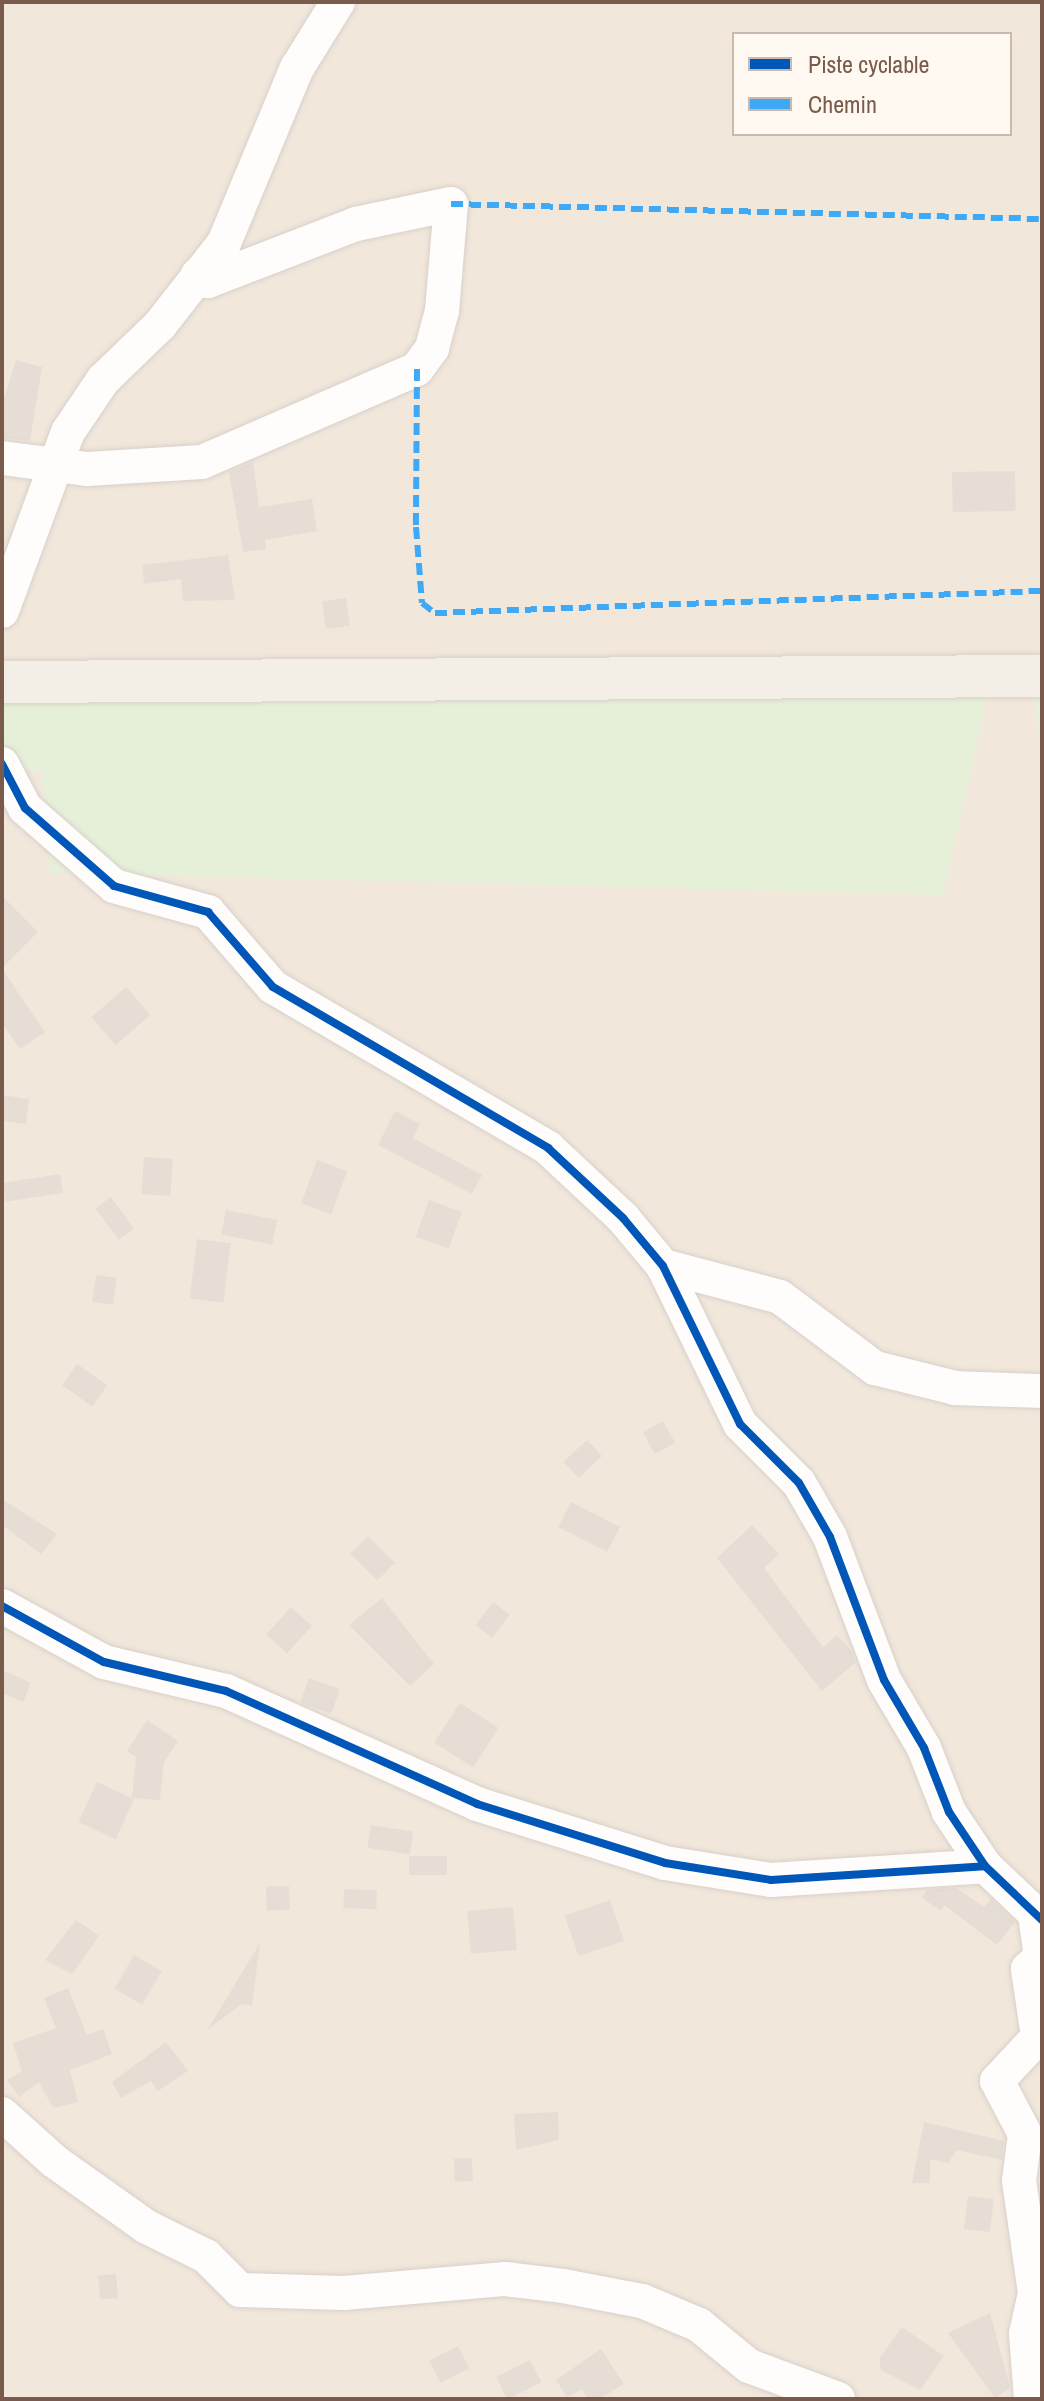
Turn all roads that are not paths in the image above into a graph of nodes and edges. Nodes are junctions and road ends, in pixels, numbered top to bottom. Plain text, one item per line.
1 (338, 2) edge
2 (198, 275) junction
3 (2, 458) edge
4 (51, 464) junction
5 (2, 611) edge
6 (1042, 676) edge
7 (2, 682) edge
8 (2, 764) edge
9 (663, 1266) junction
10 (1042, 1391) edge
11 (2, 1606) edge
12 (985, 1866) junction
13 (1039, 1917) edge
14 (2, 2114) edge
15 (838, 2399) edge
16 (1031, 2399) edge

1 - 2 street
2 - 4 street
2 - 4 street
3 - 4 street
4 - 5 street
6 - 7 main road
8 - 9 street
9 - 10 street
9 - 12 street
11 - 12 street
12 - 13 street
13 - 16 street
14 - 15 street

